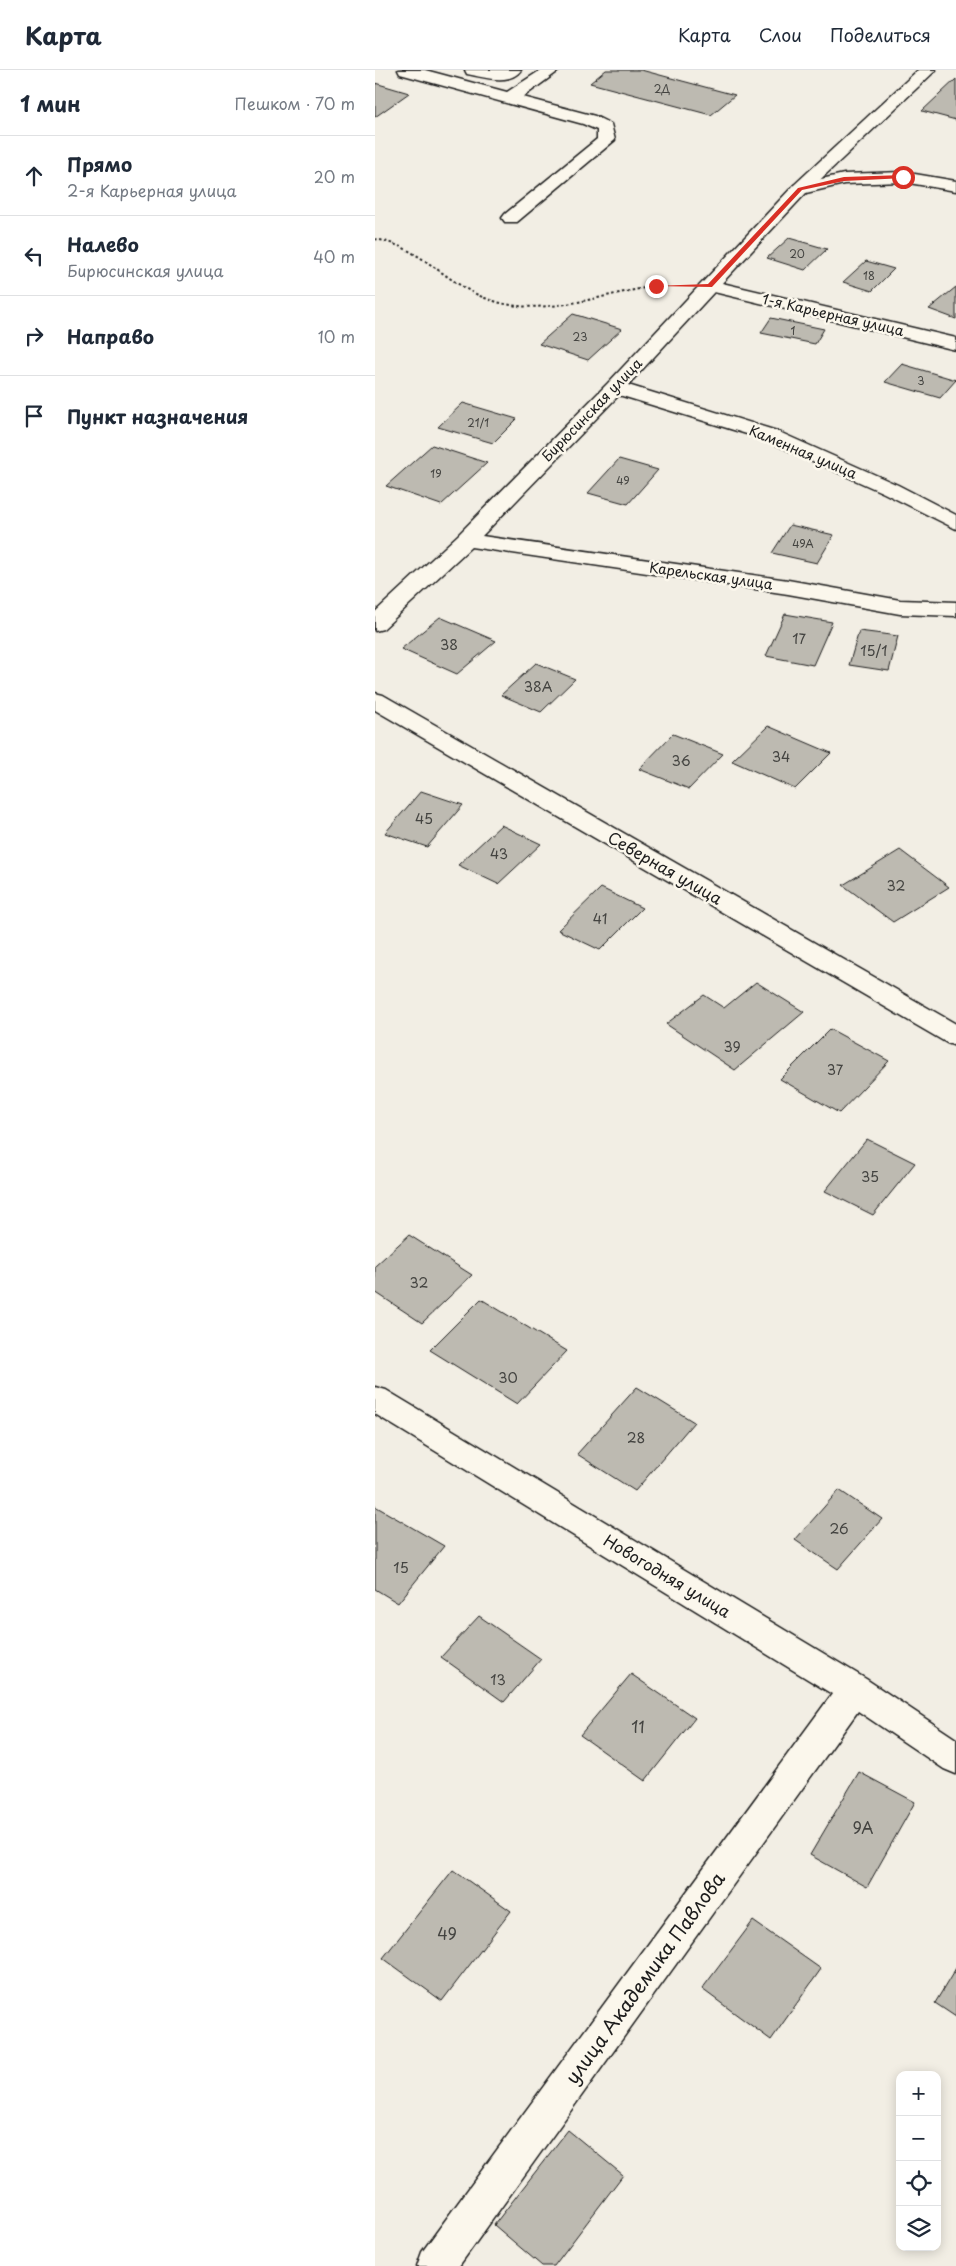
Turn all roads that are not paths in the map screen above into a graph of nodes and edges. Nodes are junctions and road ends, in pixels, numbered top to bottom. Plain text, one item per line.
1 (406, 70) edge
2 (473, 70) edge
3 (513, 70) edge
4 (552, 70) edge
5 (928, 70) edge
6 (510, 98) junction
7 (956, 186) edge
8 (800, 189) junction
9 (511, 218) dead end
10 (710, 286) junction
11 (956, 344) edge
12 (615, 387) junction
13 (956, 522) edge
14 (466, 540) junction
15 (956, 609) edge
16 (375, 624) edge
17 (375, 700) edge
18 (956, 1036) edge
19 (375, 1399) edge
20 (854, 1690) junction
21 (956, 1758) edge
22 (436, 2266) edge

1 - 6 street
2 - 3 street
4 - 6 street
5 - 8 street, Бирюсинская улица
6 - 9 street
7 - 8 street
8 - 10 street, Бирюсинская улица
10 - 11 street, 1-я Карьерная улица
10 - 12 street, Бирюсинская улица
12 - 13 street, Каменная улица
12 - 14 street, Бирюсинская улица
14 - 15 street, Карельская улица
14 - 16 street, Бирюсинская улица
17 - 18 street, Северная улица
19 - 20 street, Новогодняя улица
20 - 21 street, Новогодняя улица
20 - 22 street, улица Академика Павлова

